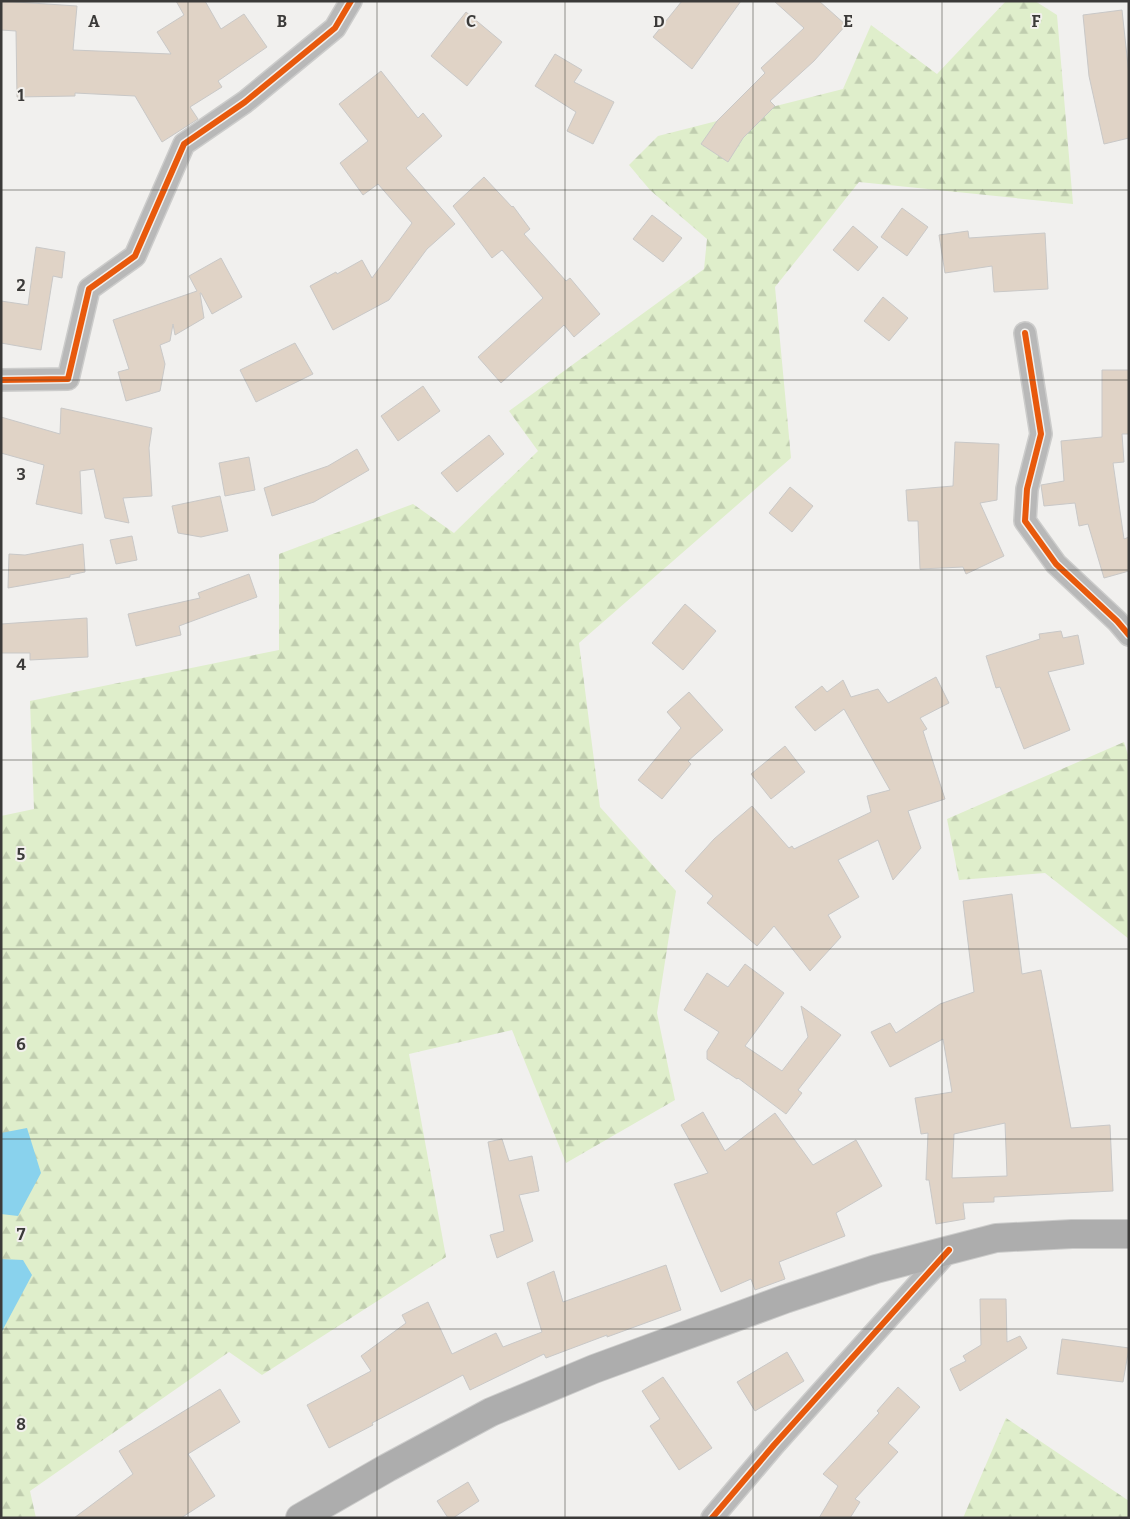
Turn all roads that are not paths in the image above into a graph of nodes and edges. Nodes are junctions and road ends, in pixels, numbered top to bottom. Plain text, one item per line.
1 (351, 1) edge
2 (1025, 333) dead end
3 (1, 380) edge
4 (1129, 635) edge
5 (1129, 1234) edge
6 (949, 1250) junction
7 (300, 1518) edge
8 (712, 1518) edge

1 - 3 street
2 - 4 street
5 - 6 main road
6 - 7 main road
6 - 8 street

